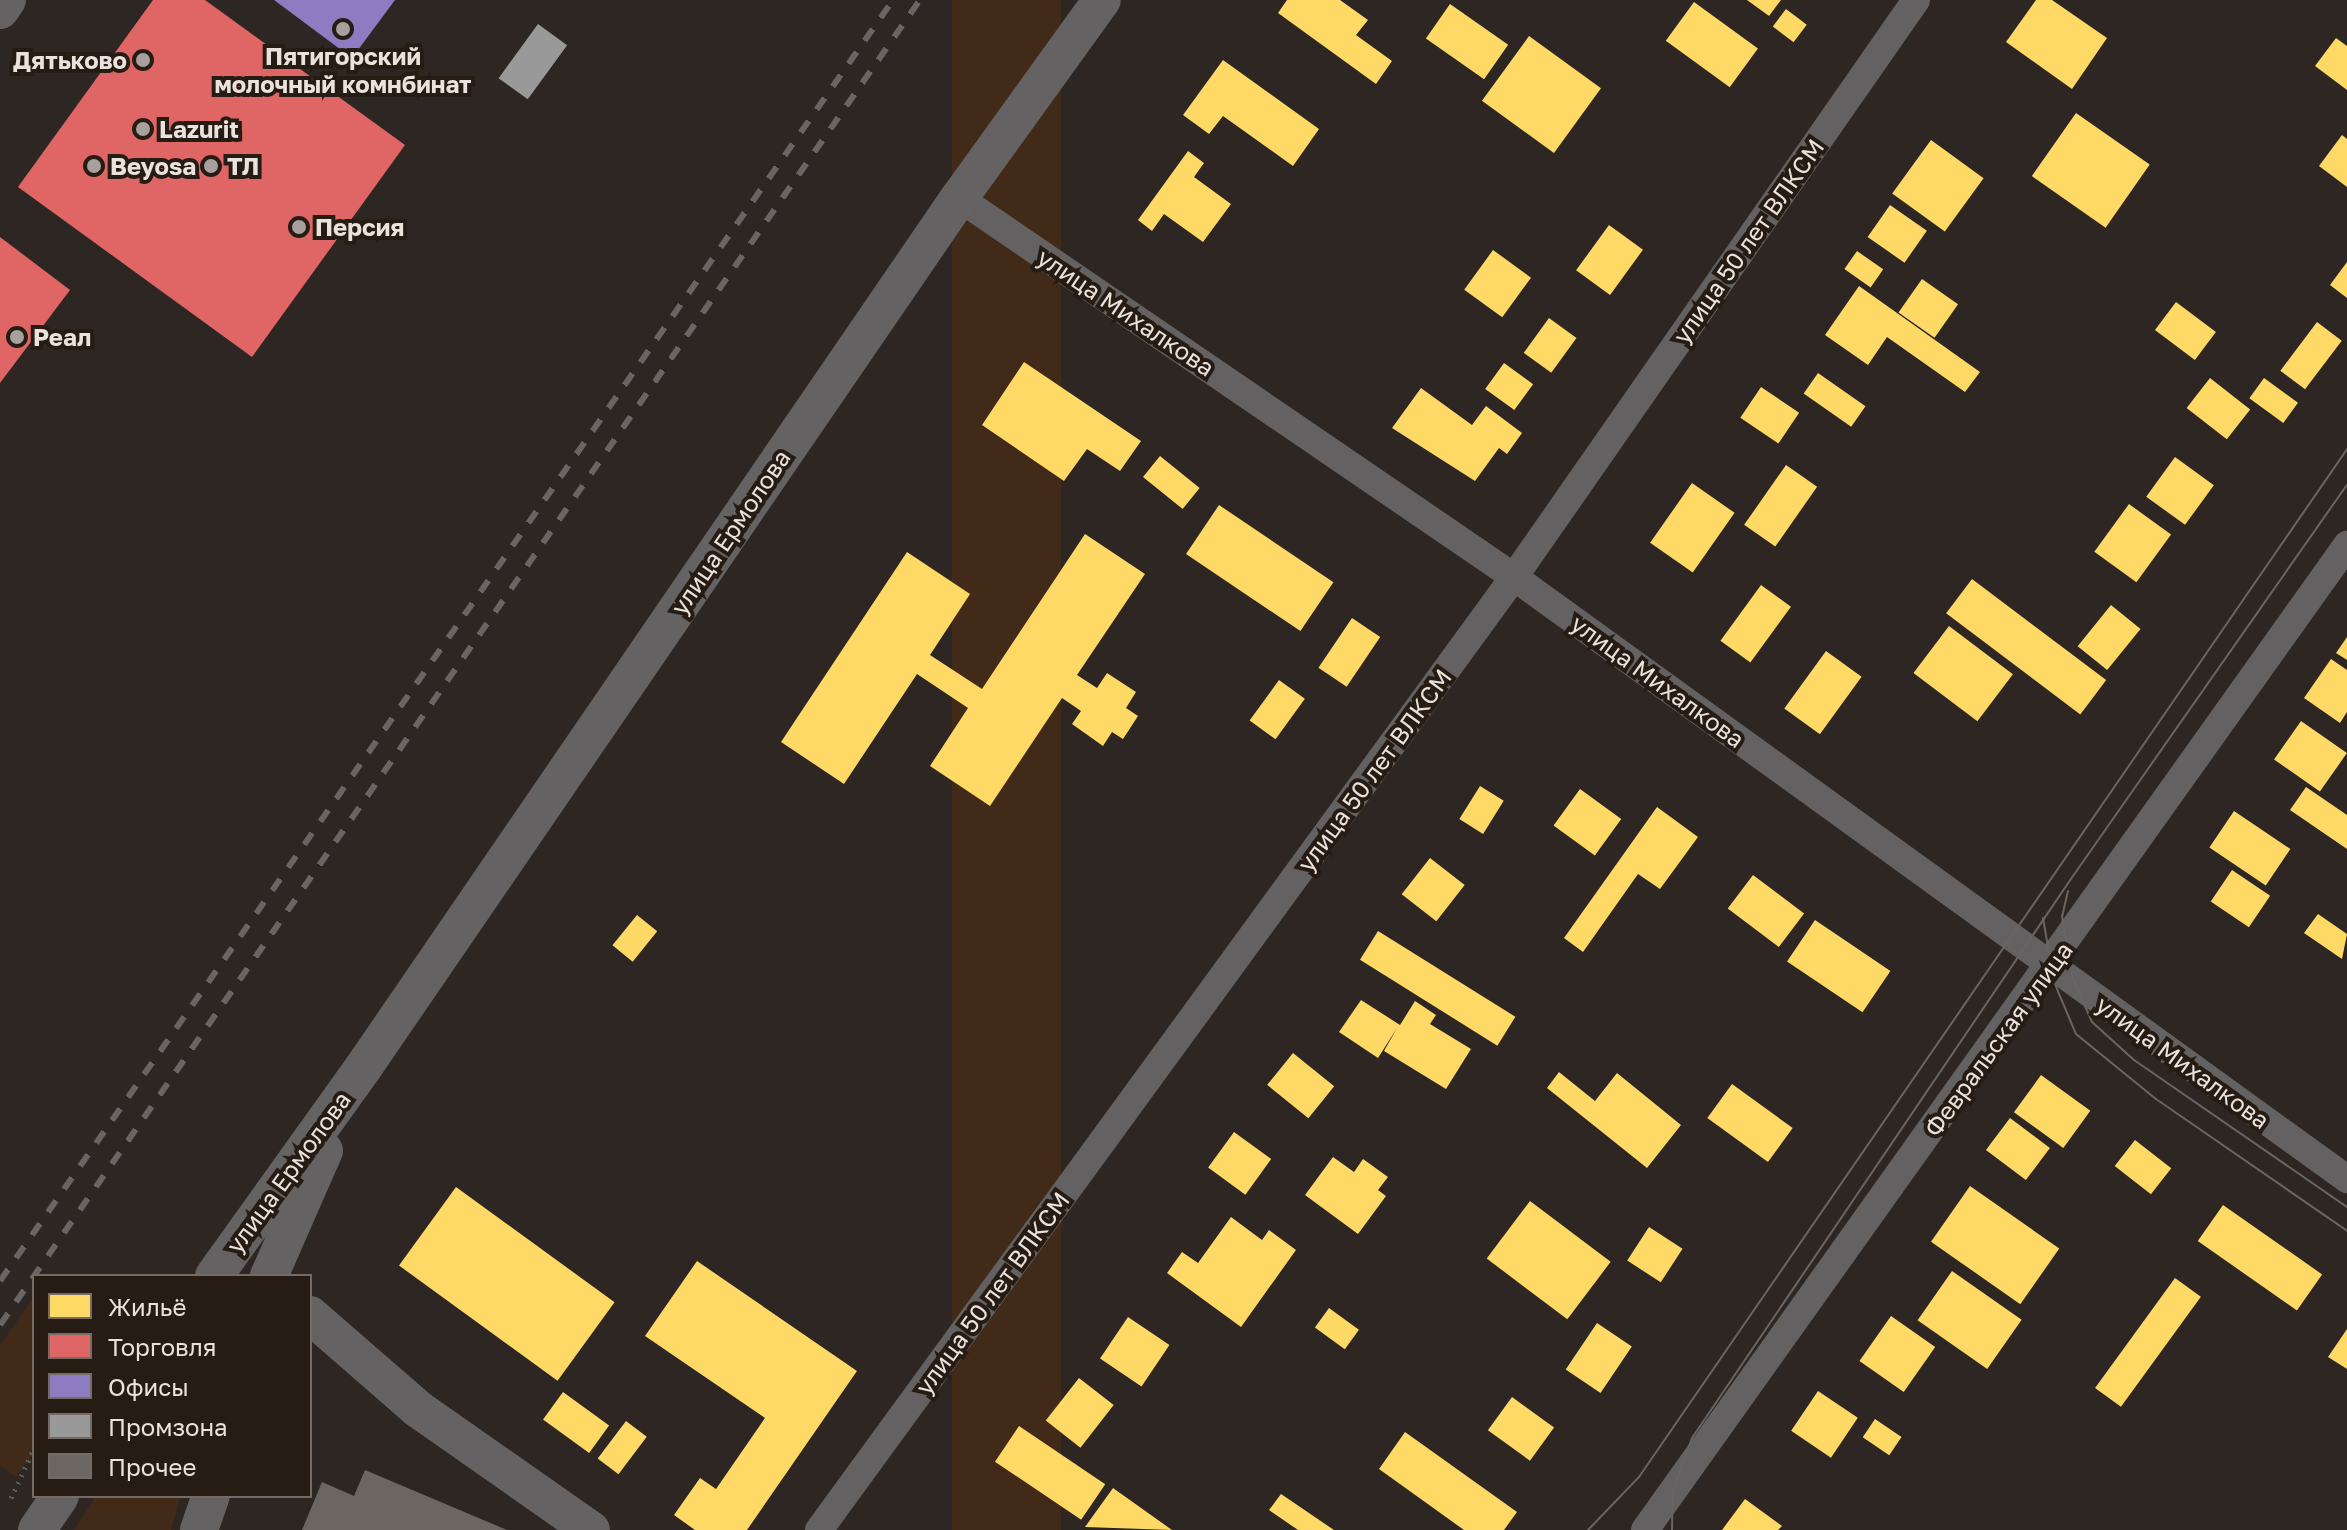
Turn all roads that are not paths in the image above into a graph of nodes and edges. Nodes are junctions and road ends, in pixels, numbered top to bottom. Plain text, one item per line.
1 (7, 0) edge
2 (1102, 0) edge
3 (1916, 0) edge
4 (0, 10) edge
5 (959, 198) junction
6 (2347, 545) edge
7 (1514, 577) junction
8 (2050, 967) junction
9 (363, 1068) junction
10 (2347, 1179) edge
11 (215, 1274) edge
12 (270, 1274) edge
13 (312, 1317) edge
14 (59, 1498) edge
15 (210, 1498) edge
16 (37, 1530) edge
17 (199, 1530) edge
18 (591, 1530) edge
19 (819, 1530) edge
20 (1645, 1530) edge

1 - 4 street
2 - 5 street, улица Ермолова
3 - 7 street, улица 50 лет ВЛКСМ
5 - 7 street, улица Михалкова
5 - 9 street, улица Ермолова
6 - 8 street, Февральская улица
7 - 8 street, улица Михалкова
7 - 19 street, улица 50 лет ВЛКСМ
8 - 10 street, улица Михалкова
8 - 20 street, Февральская улица
9 - 11 street, улица Ермолова
9 - 12 street, улица Ермолова
13 - 18 street
14 - 16 street
15 - 17 street

